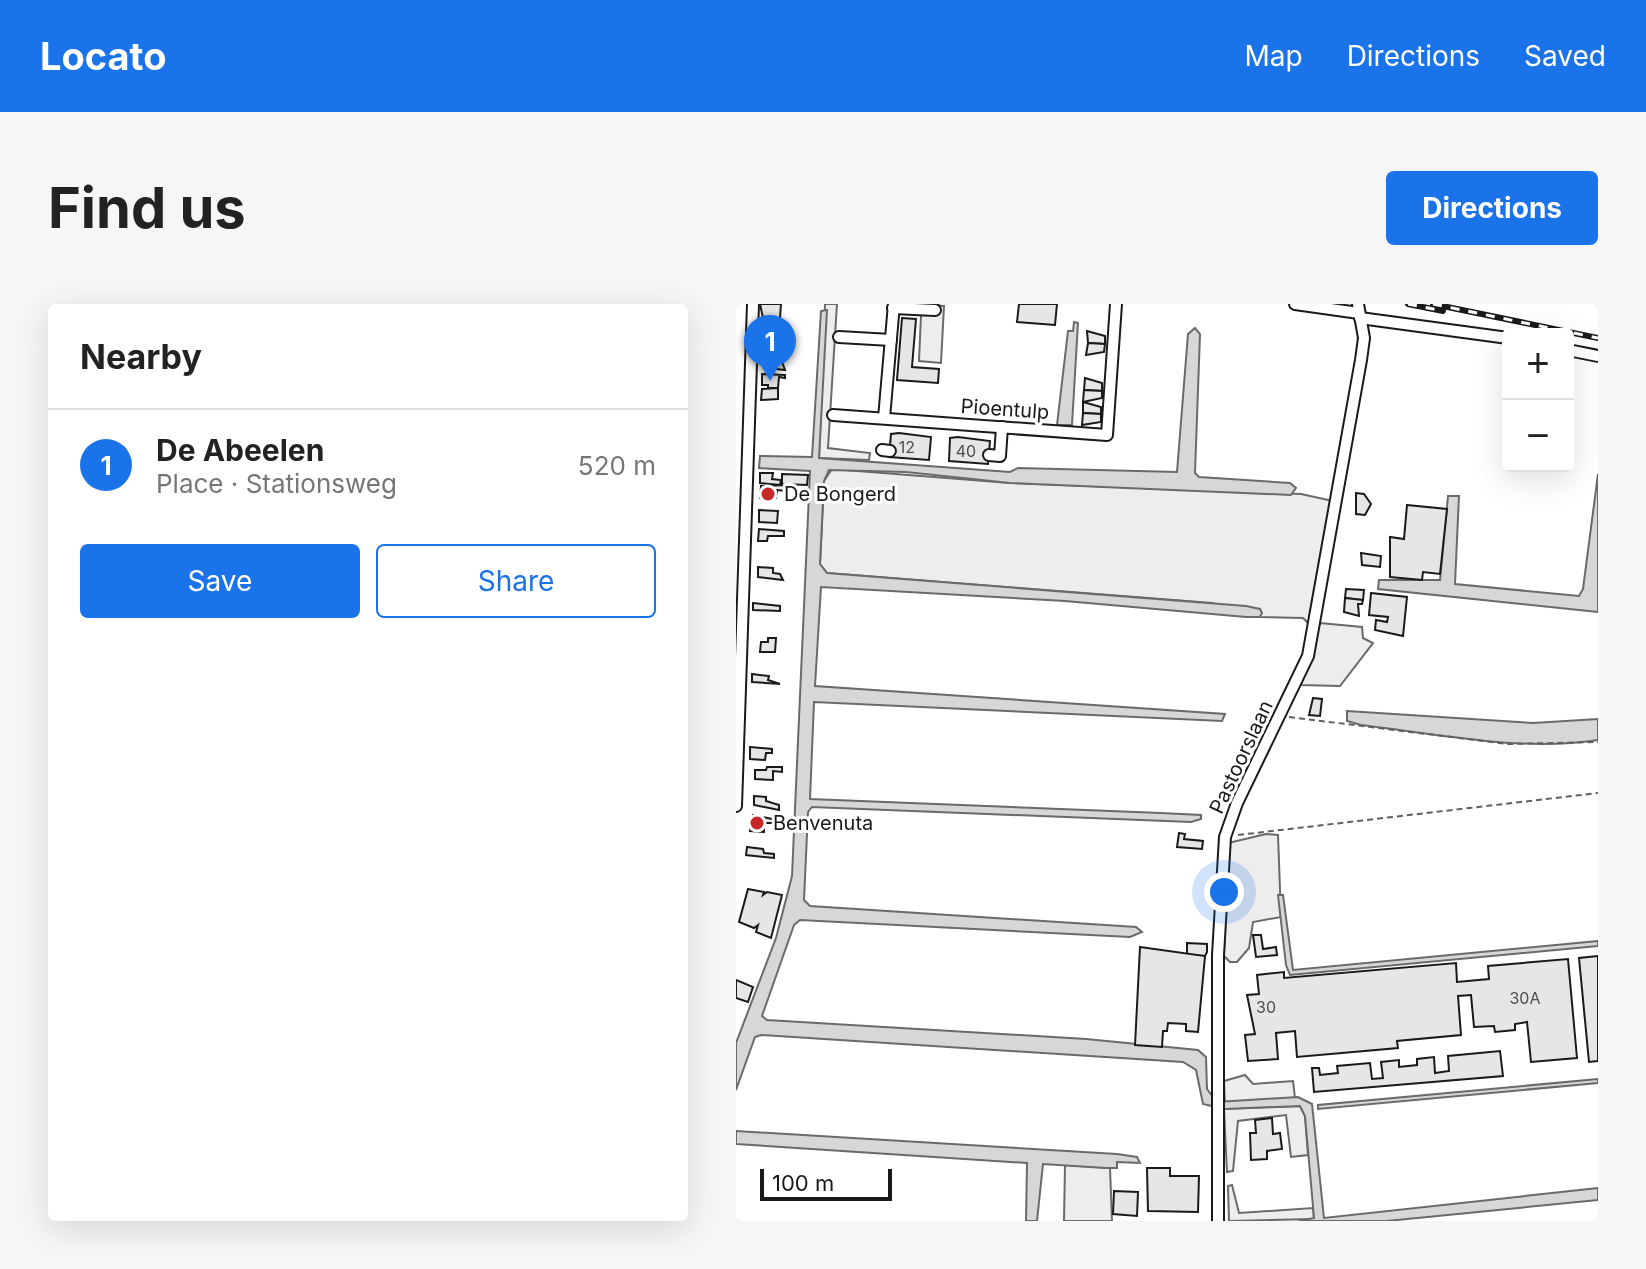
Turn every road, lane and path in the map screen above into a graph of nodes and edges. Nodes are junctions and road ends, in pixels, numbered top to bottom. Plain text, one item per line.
1 (753, 304) edge
2 (1116, 304) edge
3 (1295, 304) edge
4 (894, 306) edge
5 (935, 310) dead end
6 (1359, 312) edge
7 (839, 337) dead end
8 (1502, 337) edge
9 (891, 340) junction
10 (1574, 351) edge
11 (1598, 356) edge
12 (833, 415) dead end
13 (884, 418) junction
14 (1002, 427) junction
15 (989, 455) dead end
16 (742, 496) edge
17 (740, 603) edge
18 (738, 674) edge
19 (1281, 714) junction
20 (1598, 742) edge
21 (1598, 793) edge
22 (736, 806) edge
23 (1225, 837) junction
24 (1218, 1221) edge

1 - 16 street
2 - 14 street, Pioentulp
3 - 6 street
4 - 5 street
4 - 9 street
6 - 8 street
6 - 19 street, Pastoorslaan
7 - 9 street
9 - 13 street
10 - 11 street
12 - 13 street, Pioentulp
13 - 14 street, Pioentulp
14 - 15 street
16 - 17 street
17 - 18 street
18 - 22 street
19 - 20 path
19 - 23 street, Pastoorslaan
21 - 23 path
23 - 24 street, Pastoorslaan

